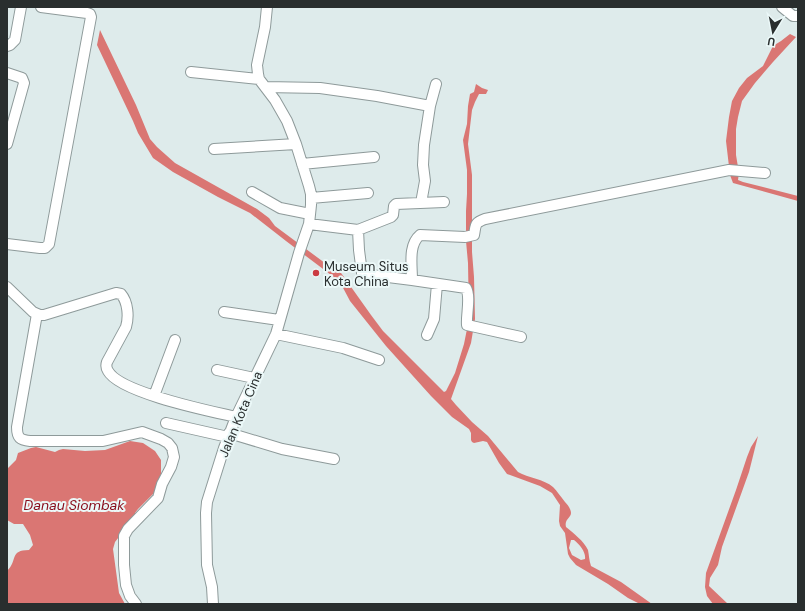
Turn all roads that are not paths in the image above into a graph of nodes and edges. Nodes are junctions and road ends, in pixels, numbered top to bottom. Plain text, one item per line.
1 (21, 7) edge
2 (42, 7) edge
3 (267, 7) edge
4 (782, 7) edge
5 (798, 16) edge
6 (7, 46) edge
7 (191, 72) dead end
8 (7, 73) edge
9 (262, 83) junction
10 (436, 84) dead end
11 (430, 106) junction
12 (7, 144) edge
13 (296, 144) junction
14 (214, 149) dead end
15 (374, 157) dead end
16 (302, 164) junction
17 (765, 173) dead end
18 (252, 192) dead end
19 (368, 193) dead end
20 (311, 198) junction
21 (444, 202) dead end
22 (421, 203) junction
23 (310, 214) junction
24 (309, 224) junction
25 (358, 230) junction
26 (7, 244) edge
27 (412, 280) junction
28 (437, 284) junction
29 (7, 287) edge
30 (224, 312) dead end
31 (37, 314) junction
32 (279, 320) junction
33 (276, 334) junction
34 (427, 335) dead end
35 (521, 337) dead end
36 (175, 340) dead end
37 (379, 360) dead end
38 (217, 370) dead end
39 (254, 378) junction
40 (154, 396) junction
41 (236, 417) junction
42 (166, 424) dead end
43 (228, 435) junction
44 (334, 459) dead end
45 (136, 604) edge
46 (213, 604) edge

1 - 6 street
2 - 26 street
3 - 9 street
4 - 5 street
7 - 9 street
8 - 12 street
9 - 11 street
9 - 13 street, Jalan Kota Cina
10 - 11 street
11 - 22 street
13 - 14 street
13 - 16 street, Jalan Kota Cina
15 - 16 street
16 - 20 street, Jalan Kota Cina
17 - 27 street
18 - 23 street
19 - 20 street
20 - 23 street, Jalan Kota Cina
21 - 22 street
22 - 25 street
23 - 24 street, Jalan Kota Cina
24 - 25 street
24 - 32 street, Jalan Kota Cina
25 - 27 street
27 - 28 street
28 - 34 street
28 - 35 street
29 - 31 street
30 - 32 street
31 - 40 street
31 - 45 street
32 - 33 street, Jalan Kota Cina
33 - 37 street
33 - 39 street, Jalan Kota Cina
36 - 40 street
38 - 39 street
39 - 41 street, Jalan Kota Cina
40 - 41 street
41 - 43 street, Jalan Kota Cina
42 - 43 street
43 - 44 street
43 - 46 street, Jalan Kota Cina

